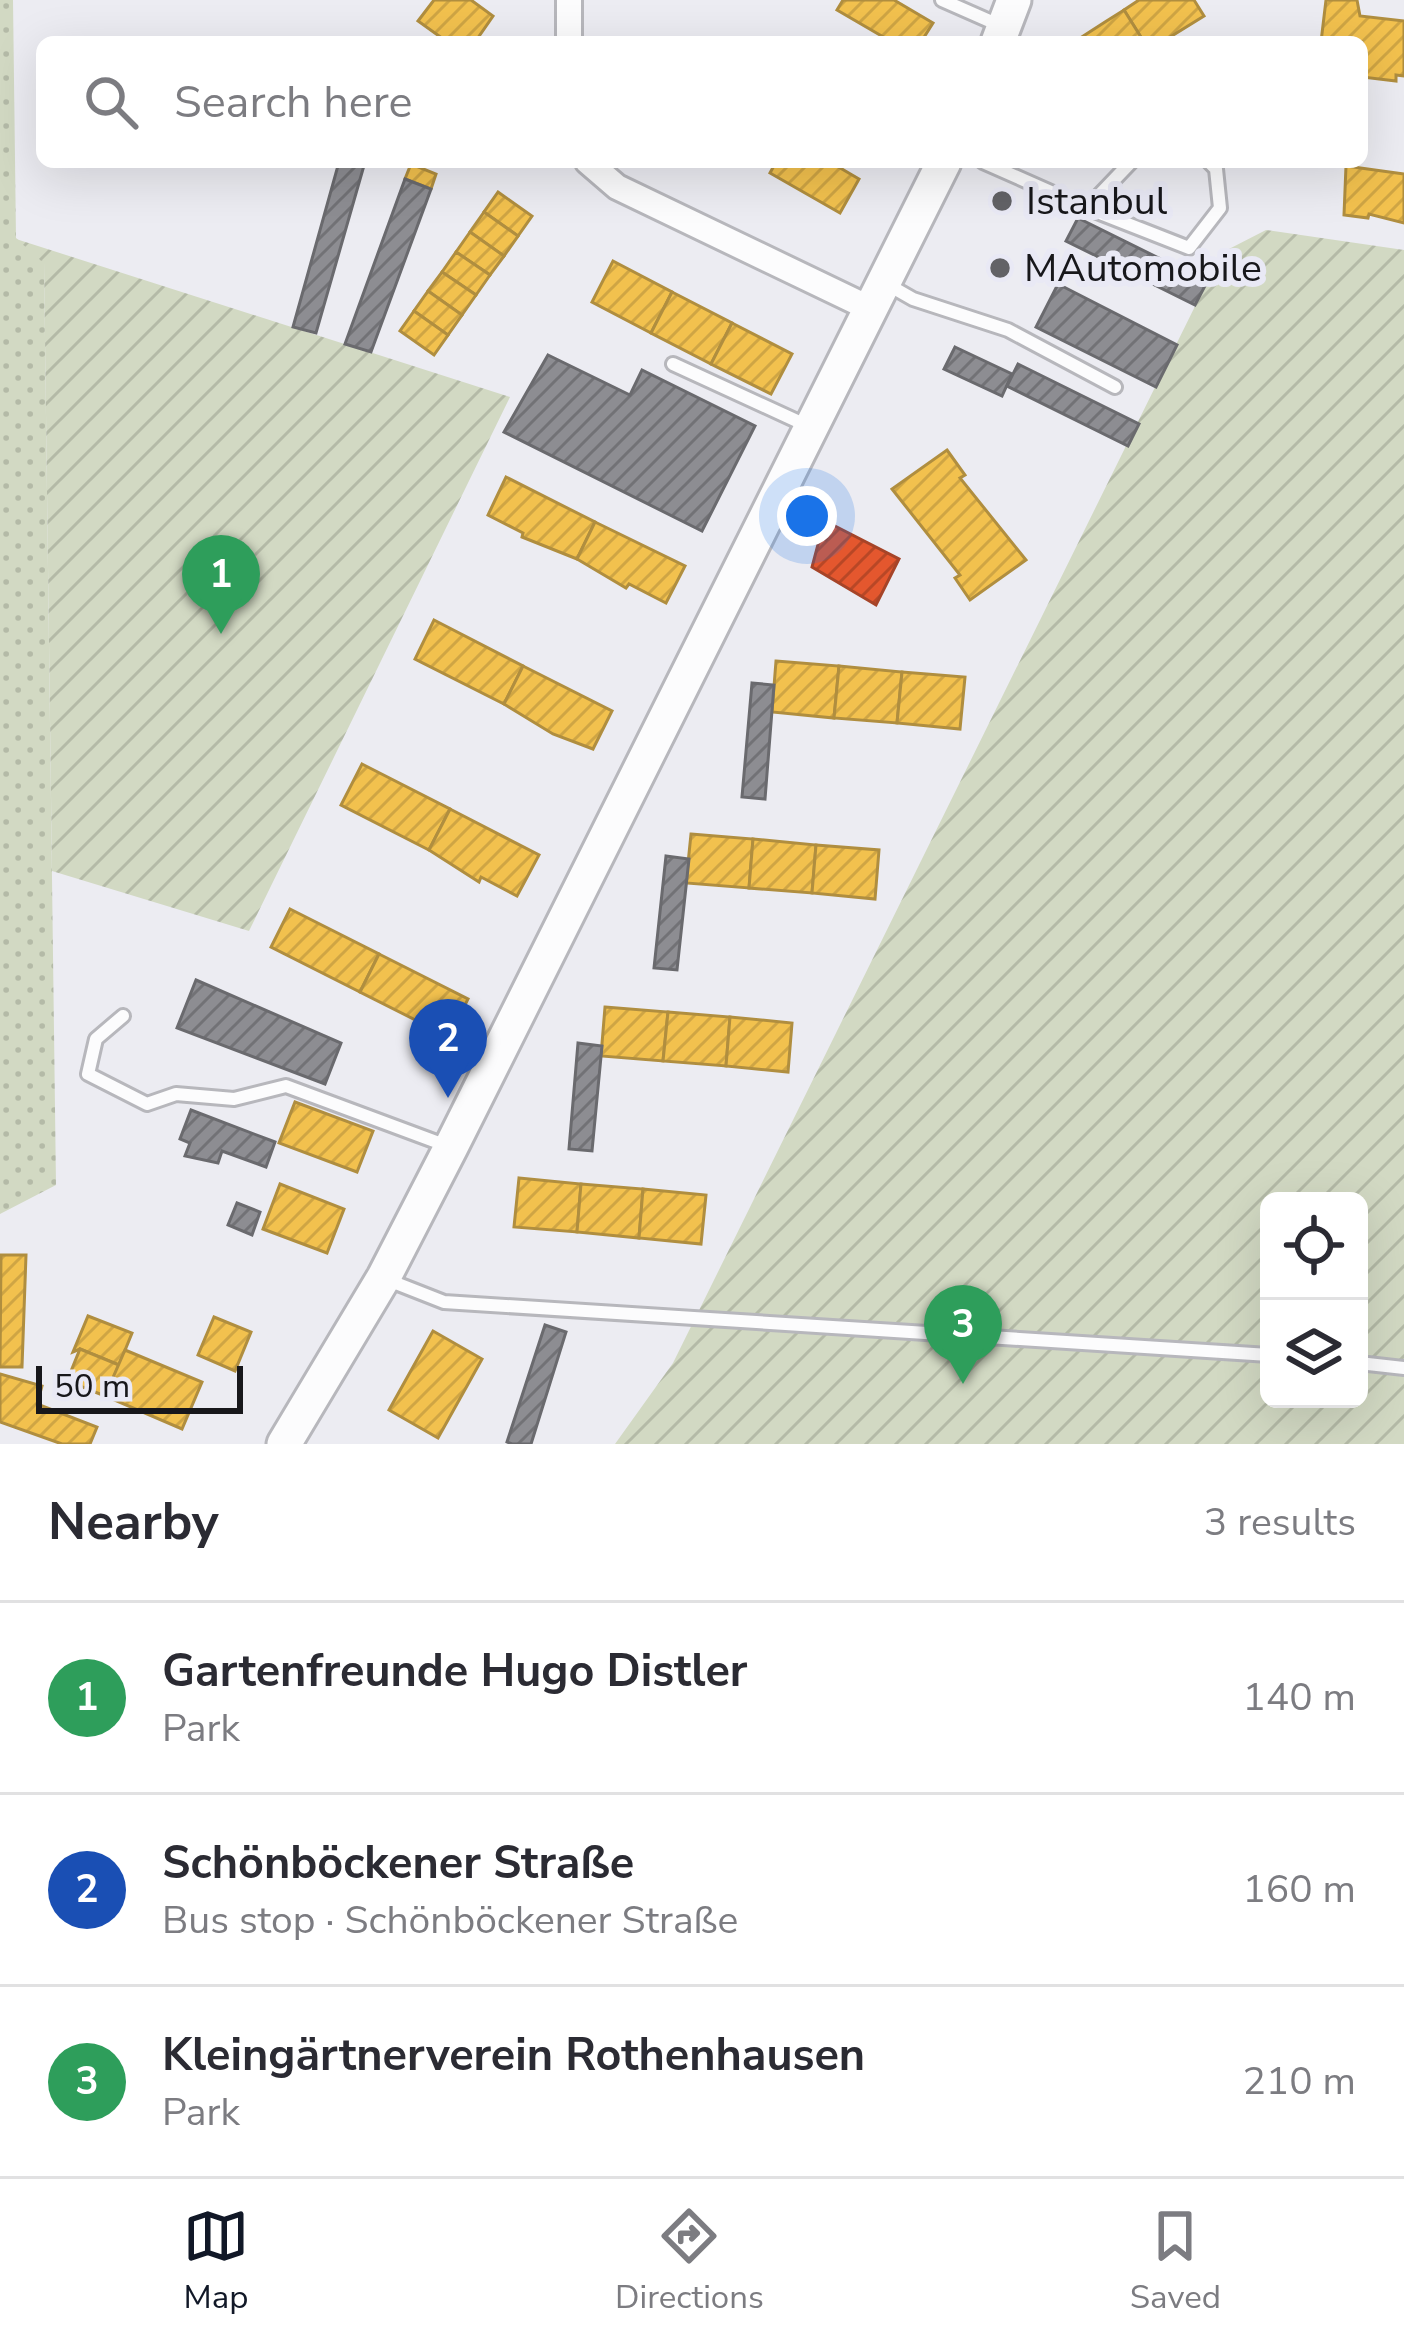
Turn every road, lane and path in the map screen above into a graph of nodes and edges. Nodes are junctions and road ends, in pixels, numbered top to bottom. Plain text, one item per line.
1 (569, 0) edge
2 (942, 0) edge
3 (1005, 23) edge
4 (569, 36) edge
5 (595, 168) edge
6 (941, 168) edge
7 (997, 168) edge
8 (1125, 168) edge
9 (1214, 168) edge
10 (1087, 208) junction
11 (878, 296) junction
12 (673, 364) dead end
13 (1115, 387) dead end
14 (811, 428) junction
15 (123, 1016) dead end
16 (451, 1148) junction
17 (383, 1277) junction
18 (1260, 1354) edge
19 (1368, 1364) edge
20 (1404, 1368) edge
21 (284, 1444) edge

1 - 4 street
2 - 3 lane
5 - 11 street
6 - 11 main road
7 - 10 lane
8 - 10 lane
9 - 10 lane
11 - 13 lane
11 - 14 main road
12 - 14 lane
14 - 16 main road
15 - 16 lane
16 - 17 main road
17 - 18 lane
17 - 21 main road
19 - 20 lane

